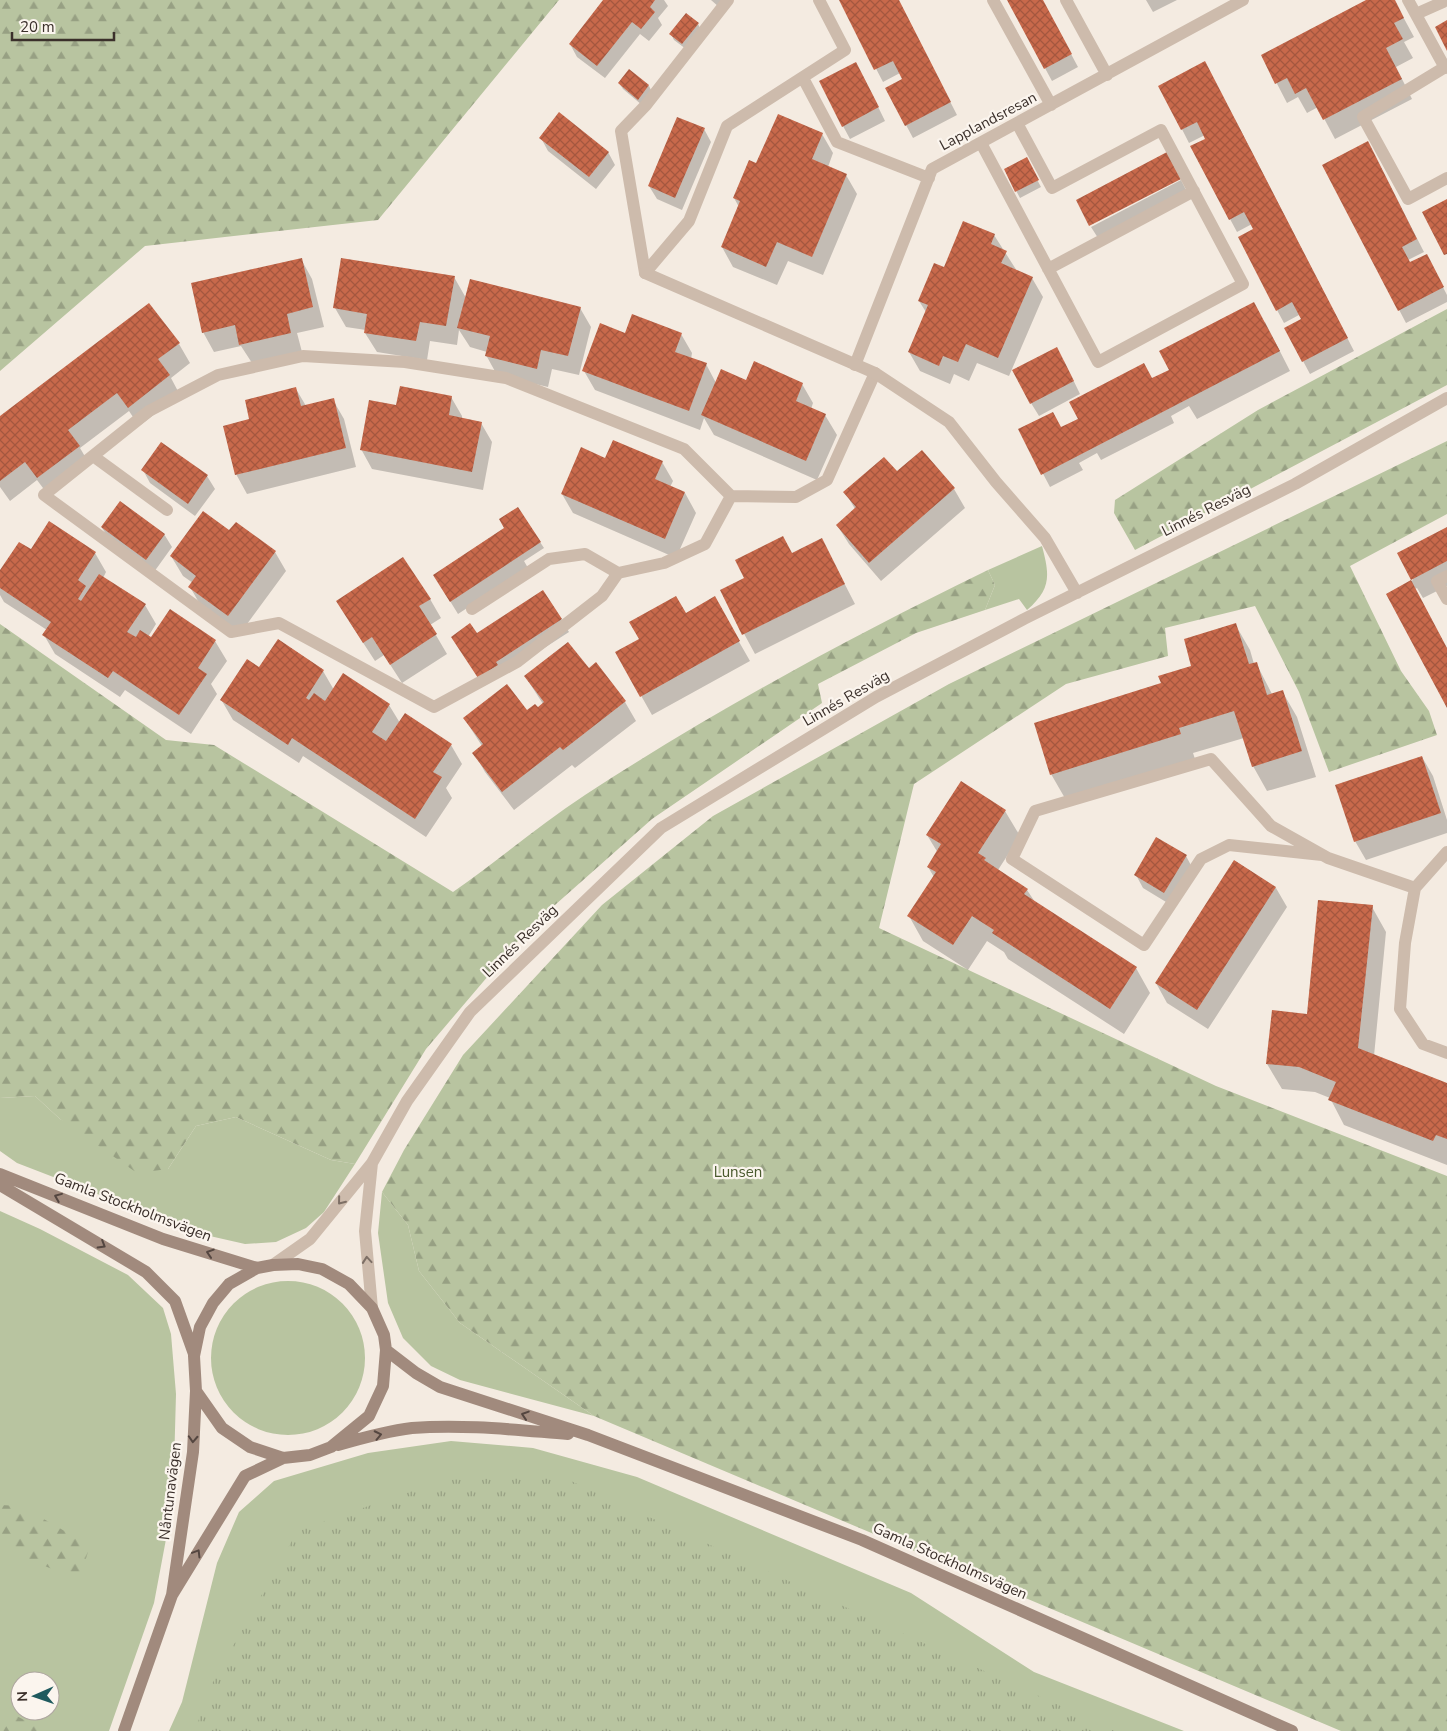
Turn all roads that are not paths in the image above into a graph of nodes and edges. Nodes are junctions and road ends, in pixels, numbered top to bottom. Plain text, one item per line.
1 (728, 0) edge
2 (819, 0) edge
3 (993, 0) edge
4 (1066, 0) edge
5 (1408, 0) edge
6 (1443, 0) edge
7 (1241, 1) edge
8 (1416, 14) junction
9 (1446, 67) edge
10 (1107, 75) junction
11 (802, 78) junction
12 (1051, 105) junction
13 (1017, 123) junction
14 (981, 143) junction
15 (929, 178) junction
16 (1447, 178) edge
17 (1194, 191) junction
18 (1048, 269) junction
19 (645, 273) junction
20 (855, 365) junction
21 (875, 373) junction
22 (1447, 398) edge
23 (93, 456) junction
24 (731, 496) junction
25 (167, 510) dead end
26 (618, 572) junction
27 (1447, 576) edge
28 (1077, 593) junction
29 (1447, 599) edge
30 (472, 609) dead end
31 (1447, 852) edge
32 (1322, 855) junction
33 (1416, 888) junction
34 (1447, 1053) edge
35 (372, 1163) junction
36 (0, 1174) edge
37 (0, 1185) edge
38 (273, 1265) junction
39 (257, 1268) junction
40 (372, 1308) junction
41 (386, 1350) junction
42 (194, 1356) junction
43 (196, 1391) junction
44 (588, 1435) junction
45 (331, 1448) junction
46 (283, 1458) junction
47 (172, 1595) junction
48 (124, 1731) edge
49 (1292, 1731) edge

1 - 19 street
2 - 11 street
3 - 12 street
4 - 10 street
5 - 8 street
6 - 8 street
7 - 10 street, Lapplandsresan
8 - 9 street
9 - 16 street
10 - 12 street, Lapplandsresan
11 - 15 street
11 - 19 street
12 - 13 street, Lapplandsresan
13 - 14 street, Lapplandsresan
13 - 17 street
14 - 15 street, Lapplandsresan
14 - 18 street
15 - 20 street, Lapplandsresan
17 - 18 street
17 - 18 street
19 - 20 street
20 - 21 street
21 - 24 street
21 - 28 street
22 - 28 street, Linnés Resväg
23 - 24 street
23 - 25 street
23 - 26 street
24 - 26 street
26 - 30 street
27 - 29 street
28 - 35 street, Linnés Resväg
31 - 33 street
32 - 32 street
32 - 33 street
33 - 34 street
35 -> 38 street, Linnés Resväg
40 -> 35 street, Linnés Resväg
39 -> 36 main road, Gamla Stockholmsvägen
37 -> 42 main road
38 - 39 main road
38 - 40 main road
39 - 42 main road
40 - 41 main road
44 -> 41 main road, Gamla Stockholmsvägen
41 - 45 main road
42 - 43 main road, Nåntunavägen
43 - 46 main road
43 -> 47 main road, Nåntunavägen
45 -> 44 main road, Gamla Stockholmsvägen
44 - 49 main road, Gamla Stockholmsvägen
45 - 46 main road, Gamla Stockholmsvägen
47 -> 46 main road, Nåntunavägen
47 - 48 main road, Nåntunavägen

